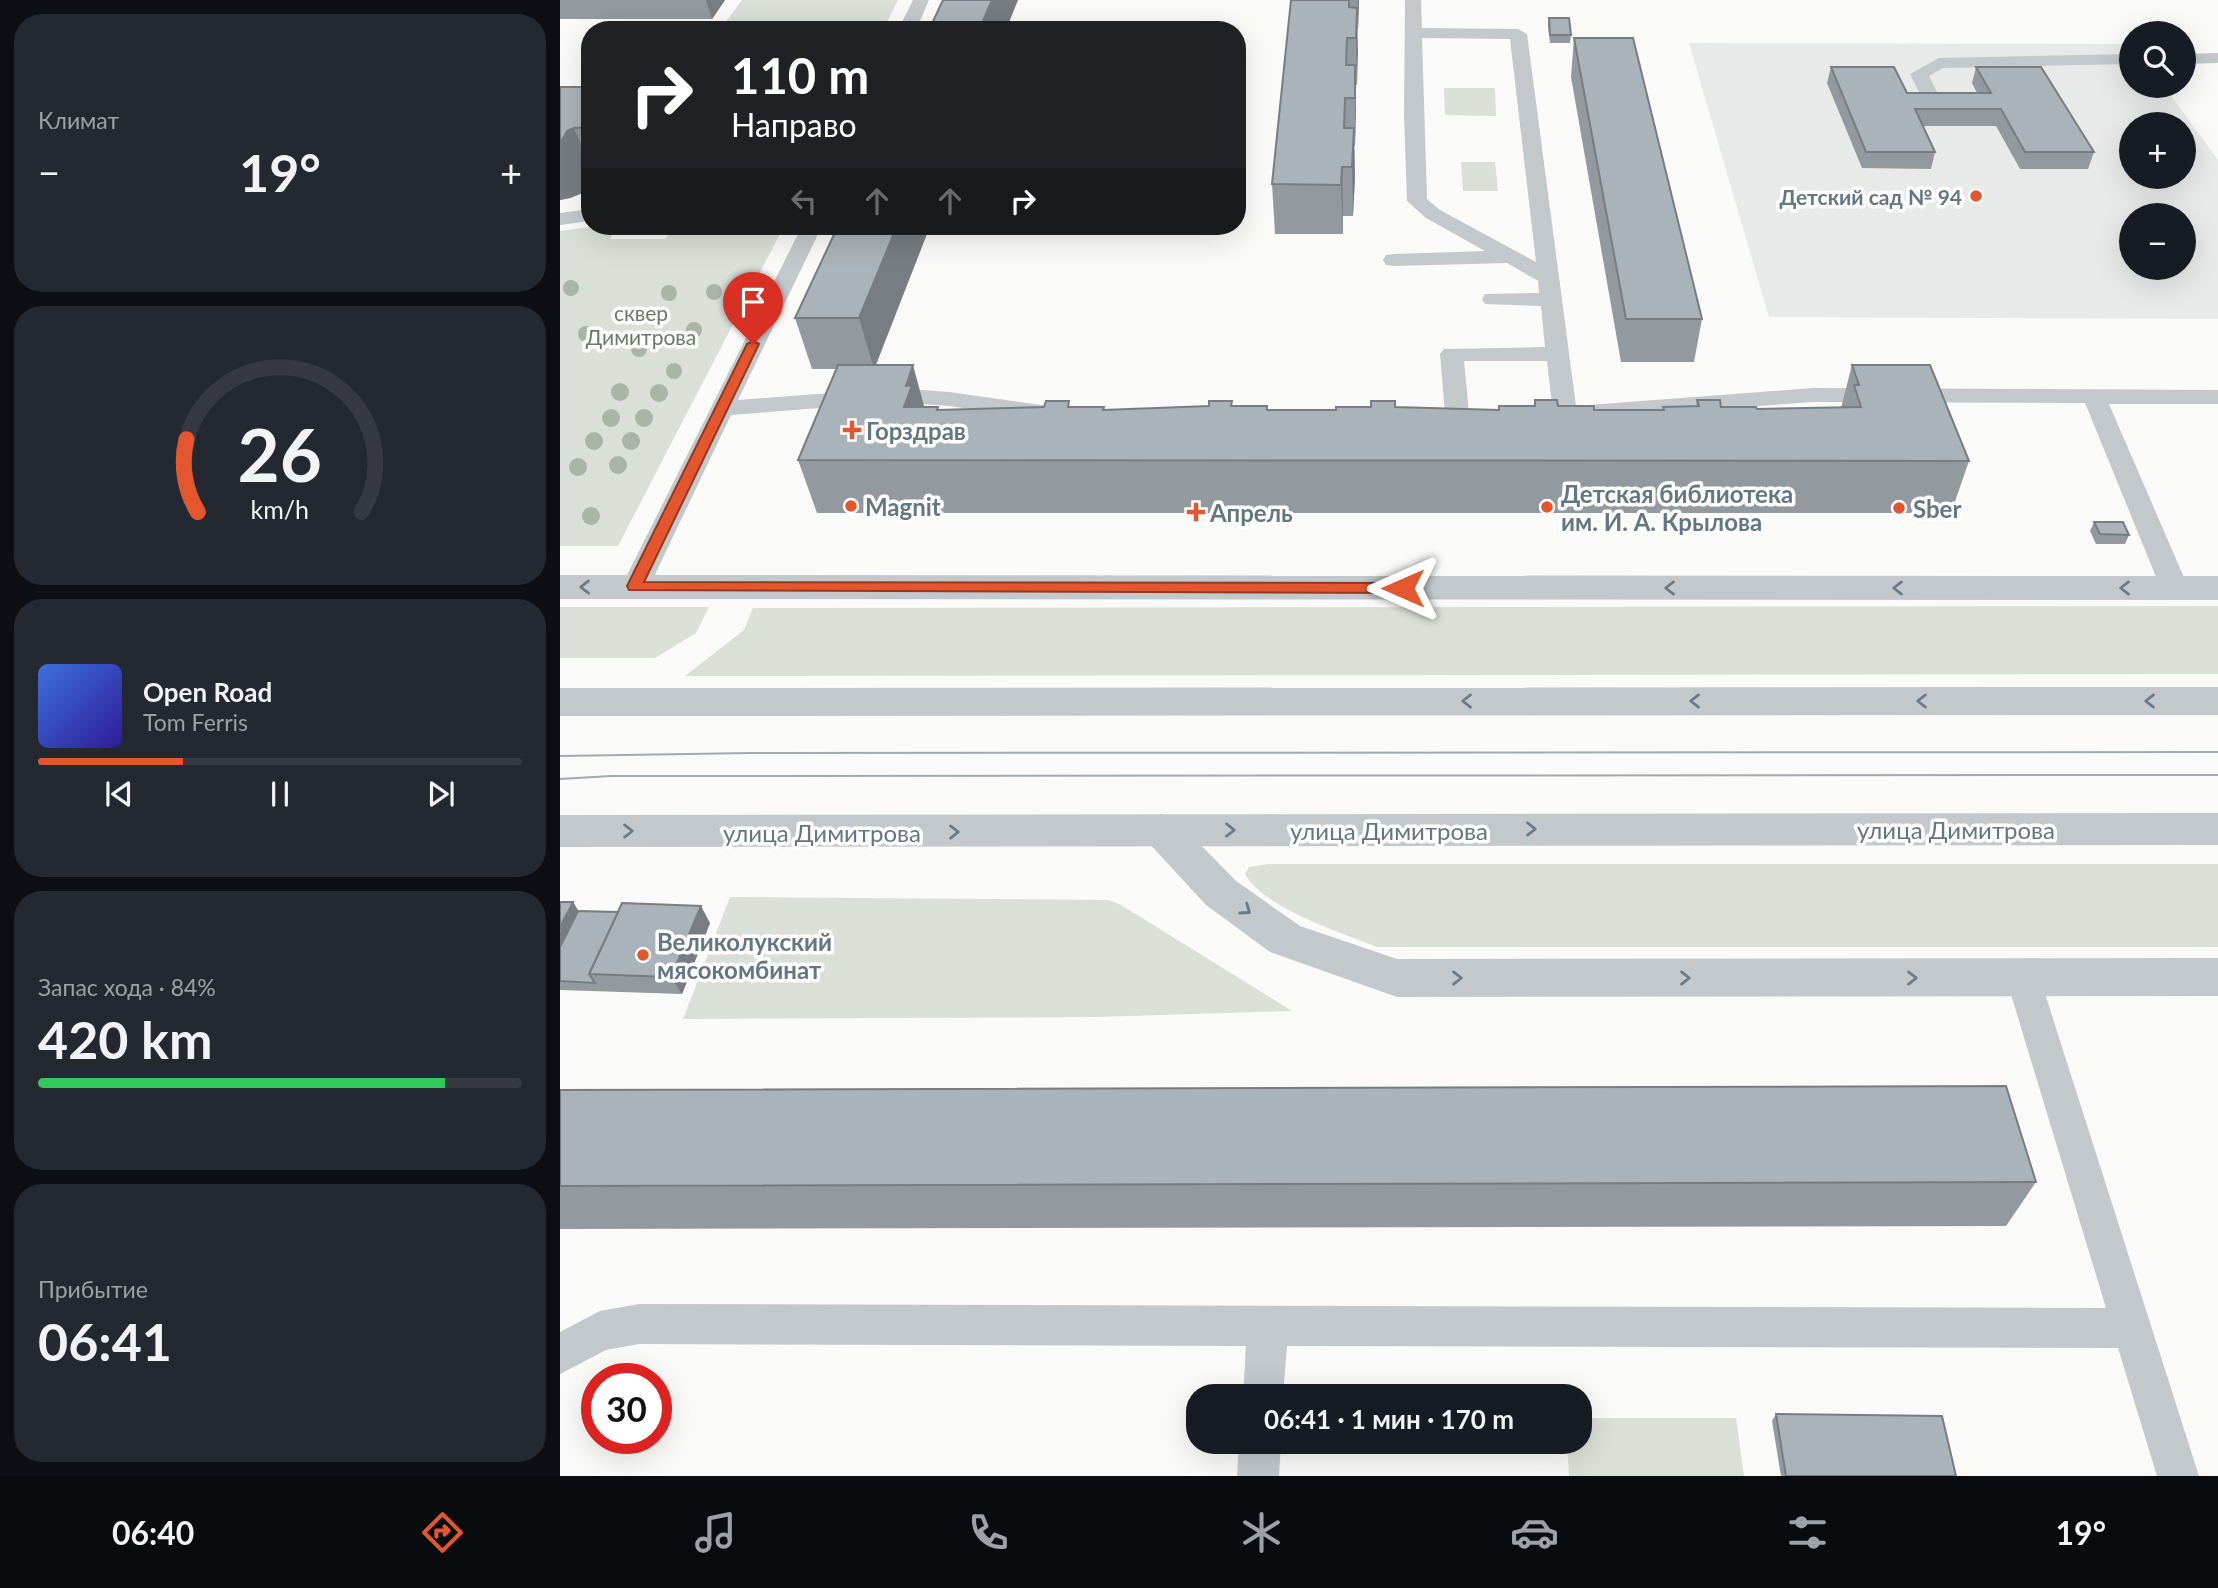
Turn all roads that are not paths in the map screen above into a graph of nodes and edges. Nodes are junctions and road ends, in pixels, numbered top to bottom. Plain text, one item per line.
1 (921, 0) edge
2 (1413, 0) edge
3 (911, 21) edge
4 (1413, 33) junction
5 (2218, 58) edge
6 (2119, 59) edge
7 (2196, 59) edge
8 (1931, 99) edge
9 (581, 216) edge
10 (560, 219) edge
11 (808, 235) edge
12 (1544, 246) junction
13 (1509, 257) junction
14 (1394, 260) dead end
15 (1547, 277) junction
16 (1493, 299) dead end
17 (1550, 300) junction
18 (1558, 354) junction
19 (2094, 397) junction
20 (2218, 397) edge
21 (722, 409) junction
22 (1429, 413) edge
23 (1457, 413) junction
24 (1484, 413) edge
25 (1538, 413) edge
26 (1565, 413) junction
27 (1072, 414) edge
28 (635, 586) junction
29 (560, 587) edge
30 (2218, 588) edge
31 (2175, 589) junction
32 (2218, 701) edge
33 (560, 702) edge
34 (2218, 829) edge
35 (1161, 830) junction
36 (560, 831) edge
37 (2218, 977) edge
38 (2023, 978) junction
39 (1268, 1326) junction
40 (2132, 1328) junction
41 (560, 1354) edge
42 (1264, 1384) edge
43 (1259, 1454) edge
44 (1258, 1476) edge
45 (2178, 1476) edge

1 - 3 lane
2 - 4 lane
4 - 12 lane
4 - 13 lane
5 - 7 lane
6 - 8 lane
9 - 10 lane
11 - 21 lane
12 - 13 lane
12 - 15 lane
13 - 14 lane
13 - 15 lane
15 - 17 lane
16 - 17 lane
17 - 18 lane
18 - 23 lane
18 - 26 lane
19 - 20 lane
19 - 26 lane
19 - 31 lane
21 - 27 lane
21 - 28 lane
22 - 23 lane
23 - 24 lane
25 - 26 lane
28 -> 29 street
31 -> 28 street
30 - 31 street
32 -> 33 street
35 -> 34 street, улица Димитрова
36 -> 35 street, улица Димитрова
35 -> 38 street
37 - 38 street
38 - 40 lane
39 - 40 lane
39 - 41 lane
39 - 42 lane
40 - 45 lane
43 - 44 lane

